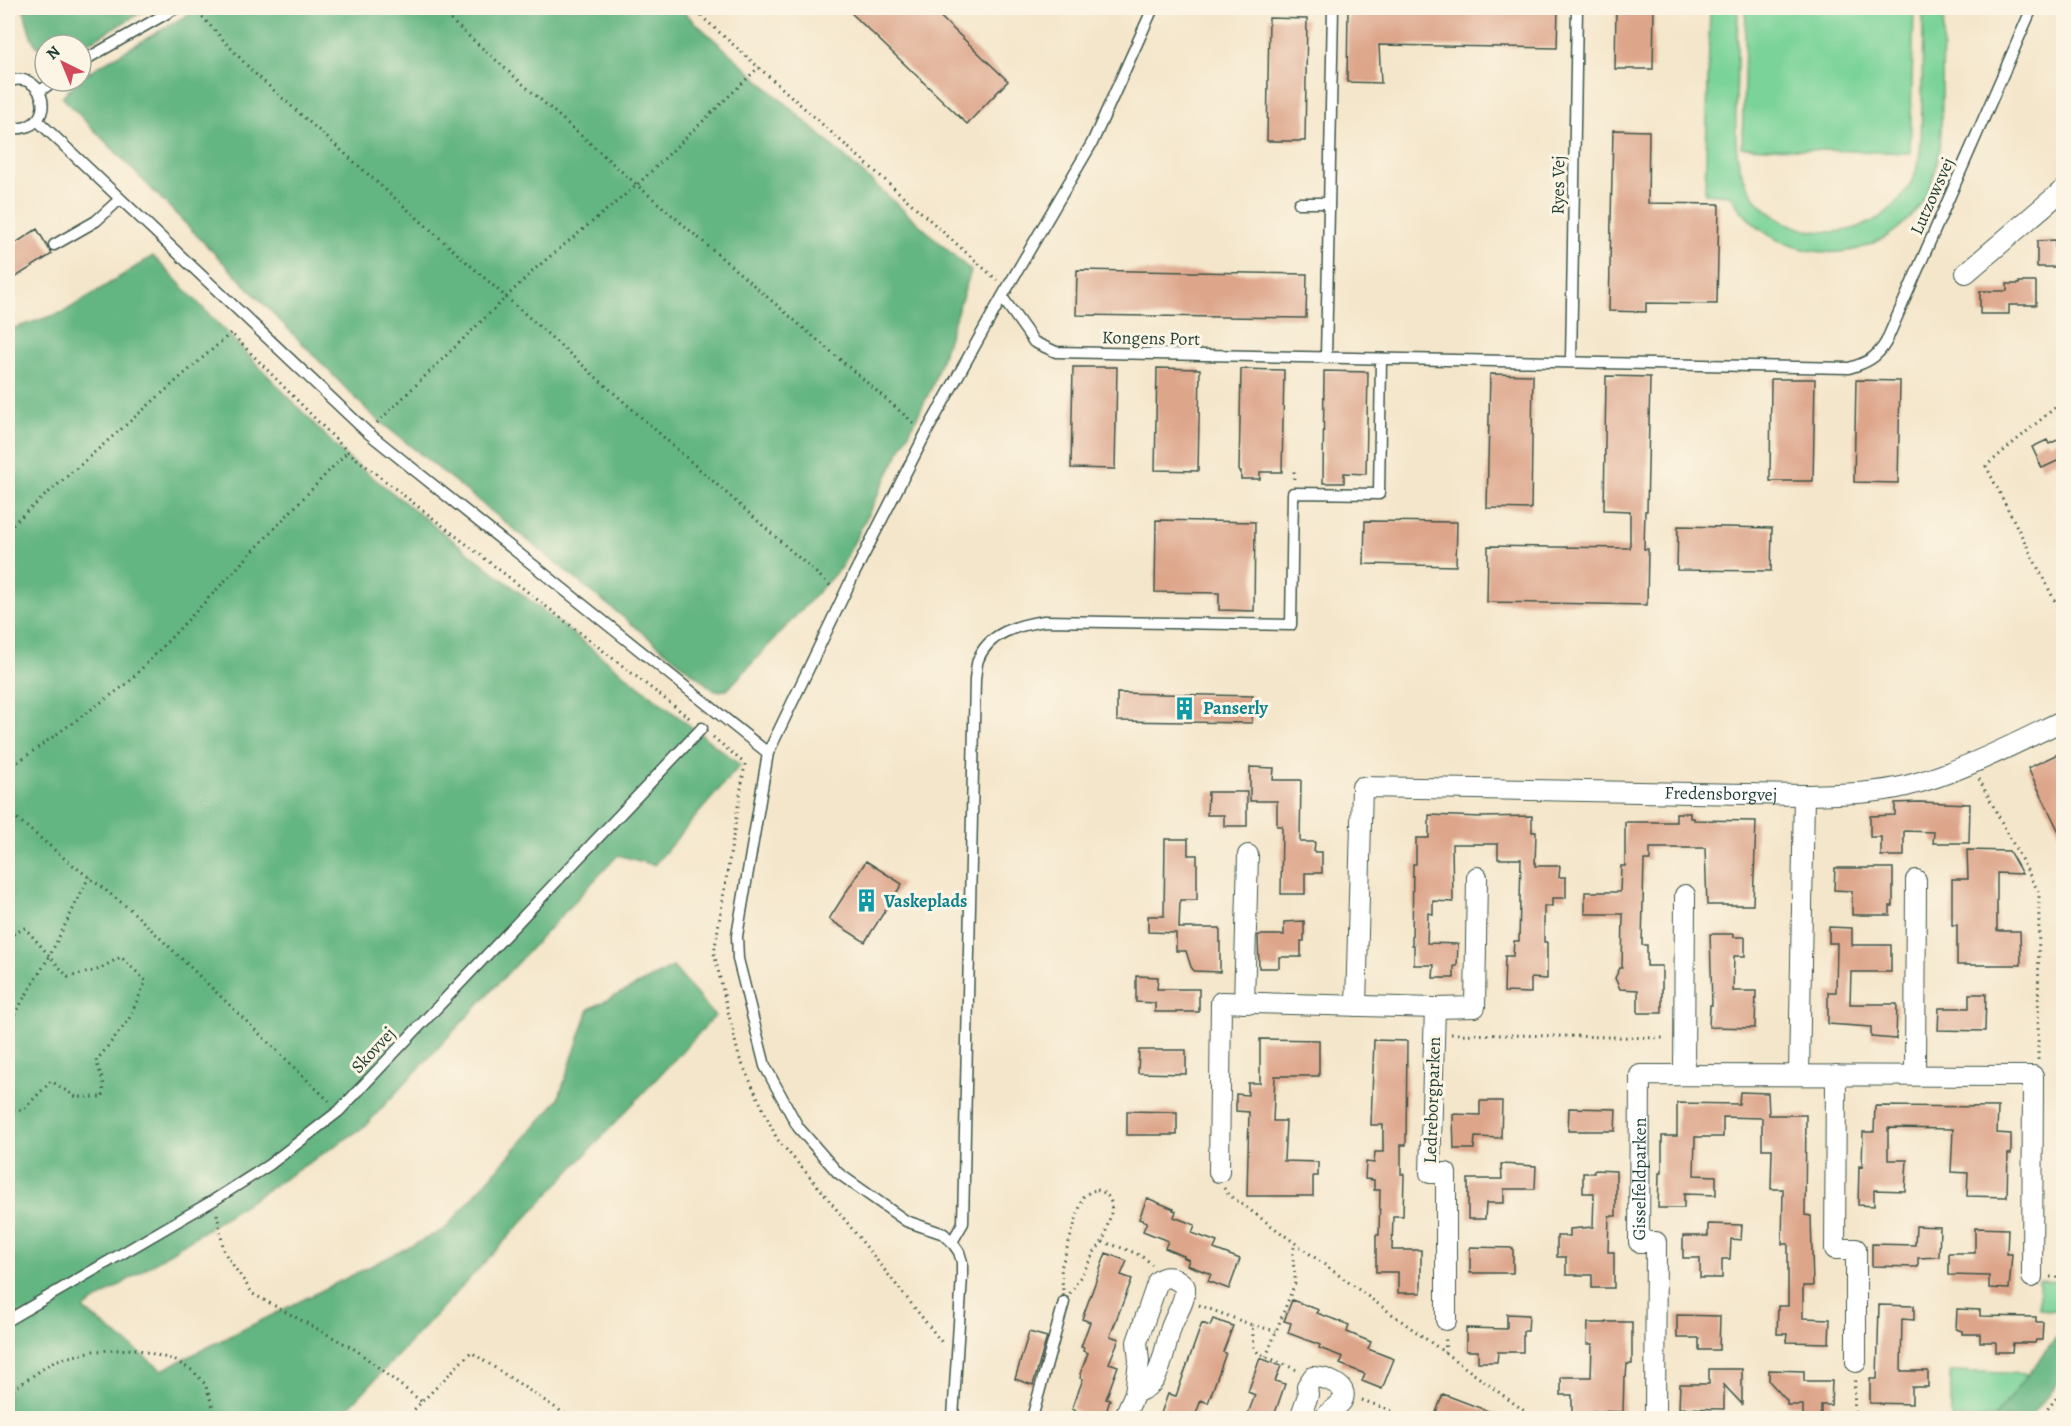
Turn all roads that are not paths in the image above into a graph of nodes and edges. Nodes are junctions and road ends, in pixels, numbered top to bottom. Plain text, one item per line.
1 (176, 8) edge
2 (1153, 8) edge
3 (1333, 8) edge
4 (1577, 8) edge
5 (2032, 8) edge
6 (93, 55) edge
7 (8, 82) edge
8 (33, 86) edge
9 (40, 93) edge
10 (38, 120) junction
11 (8, 126) edge
12 (2064, 189) edge
13 (120, 199) junction
14 (1299, 202) dead end
15 (1329, 203) junction
16 (54, 245) dead end
17 (1966, 273) dead end
18 (1002, 297) junction
19 (1326, 358) junction
20 (1381, 359) junction
21 (1570, 362) junction
22 (2064, 720) edge
23 (702, 728) road end
24 (768, 753) junction
25 (1804, 795) junction
26 (1248, 855) dead end
27 (1477, 877) dead end
28 (1916, 880) dead end
29 (1685, 896) dead end
30 (1244, 1003) junction
31 (1356, 1006) junction
32 (1434, 1008) junction
33 (1684, 1075) junction
34 (1800, 1075) junction
35 (1836, 1075) junction
36 (1915, 1076) junction
37 (1219, 1172) road end
38 (952, 1242) junction
39 (2032, 1277) dead end
40 (1064, 1302) road end
41 (8, 1320) edge
42 (1446, 1320) dead end
43 (1856, 1362) road end
44 (1135, 1393) junction
45 (953, 1419) edge
46 (1032, 1419) edge
47 (1124, 1419) edge
48 (1300, 1419) edge
49 (1324, 1419) edge
50 (1655, 1419) edge

1 - 6 lane
2 - 18 lane
3 - 15 lane
4 - 21 lane, Ryes Vej
5 - 21 lane, Lutzowsvej
7 - 8 lane
9 - 10 lane
10 - 11 lane
10 - 13 lane
12 - 17 street
13 - 16 lane
13 - 24 lane
14 - 15 lane
15 - 19 lane
18 - 19 lane, Kongens Port
18 - 24 lane
19 - 20 lane, Kongens Port
20 - 21 lane, Kongens Port
20 - 38 lane
22 - 25 street, Fredensborgvej
23 - 41 lane, Skovvej
24 - 38 lane
25 - 31 street, Fredensborgvej
25 - 34 street
26 - 30 street
27 - 32 street
28 - 36 street
29 - 33 street
30 - 31 street
30 - 37 street
31 - 32 street
32 - 42 street, Ledreborgparken
33 - 34 street, Gisselfeldparken
33 - 50 street, Gisselfeldparken
34 - 35 street, Gisselfeldparken
35 - 36 street, Gisselfeldparken
35 - 43 street
36 - 39 street, Gisselfeldparken
38 - 45 lane
40 - 46 lane
44 - 44 street
44 - 47 street
48 - 49 street

